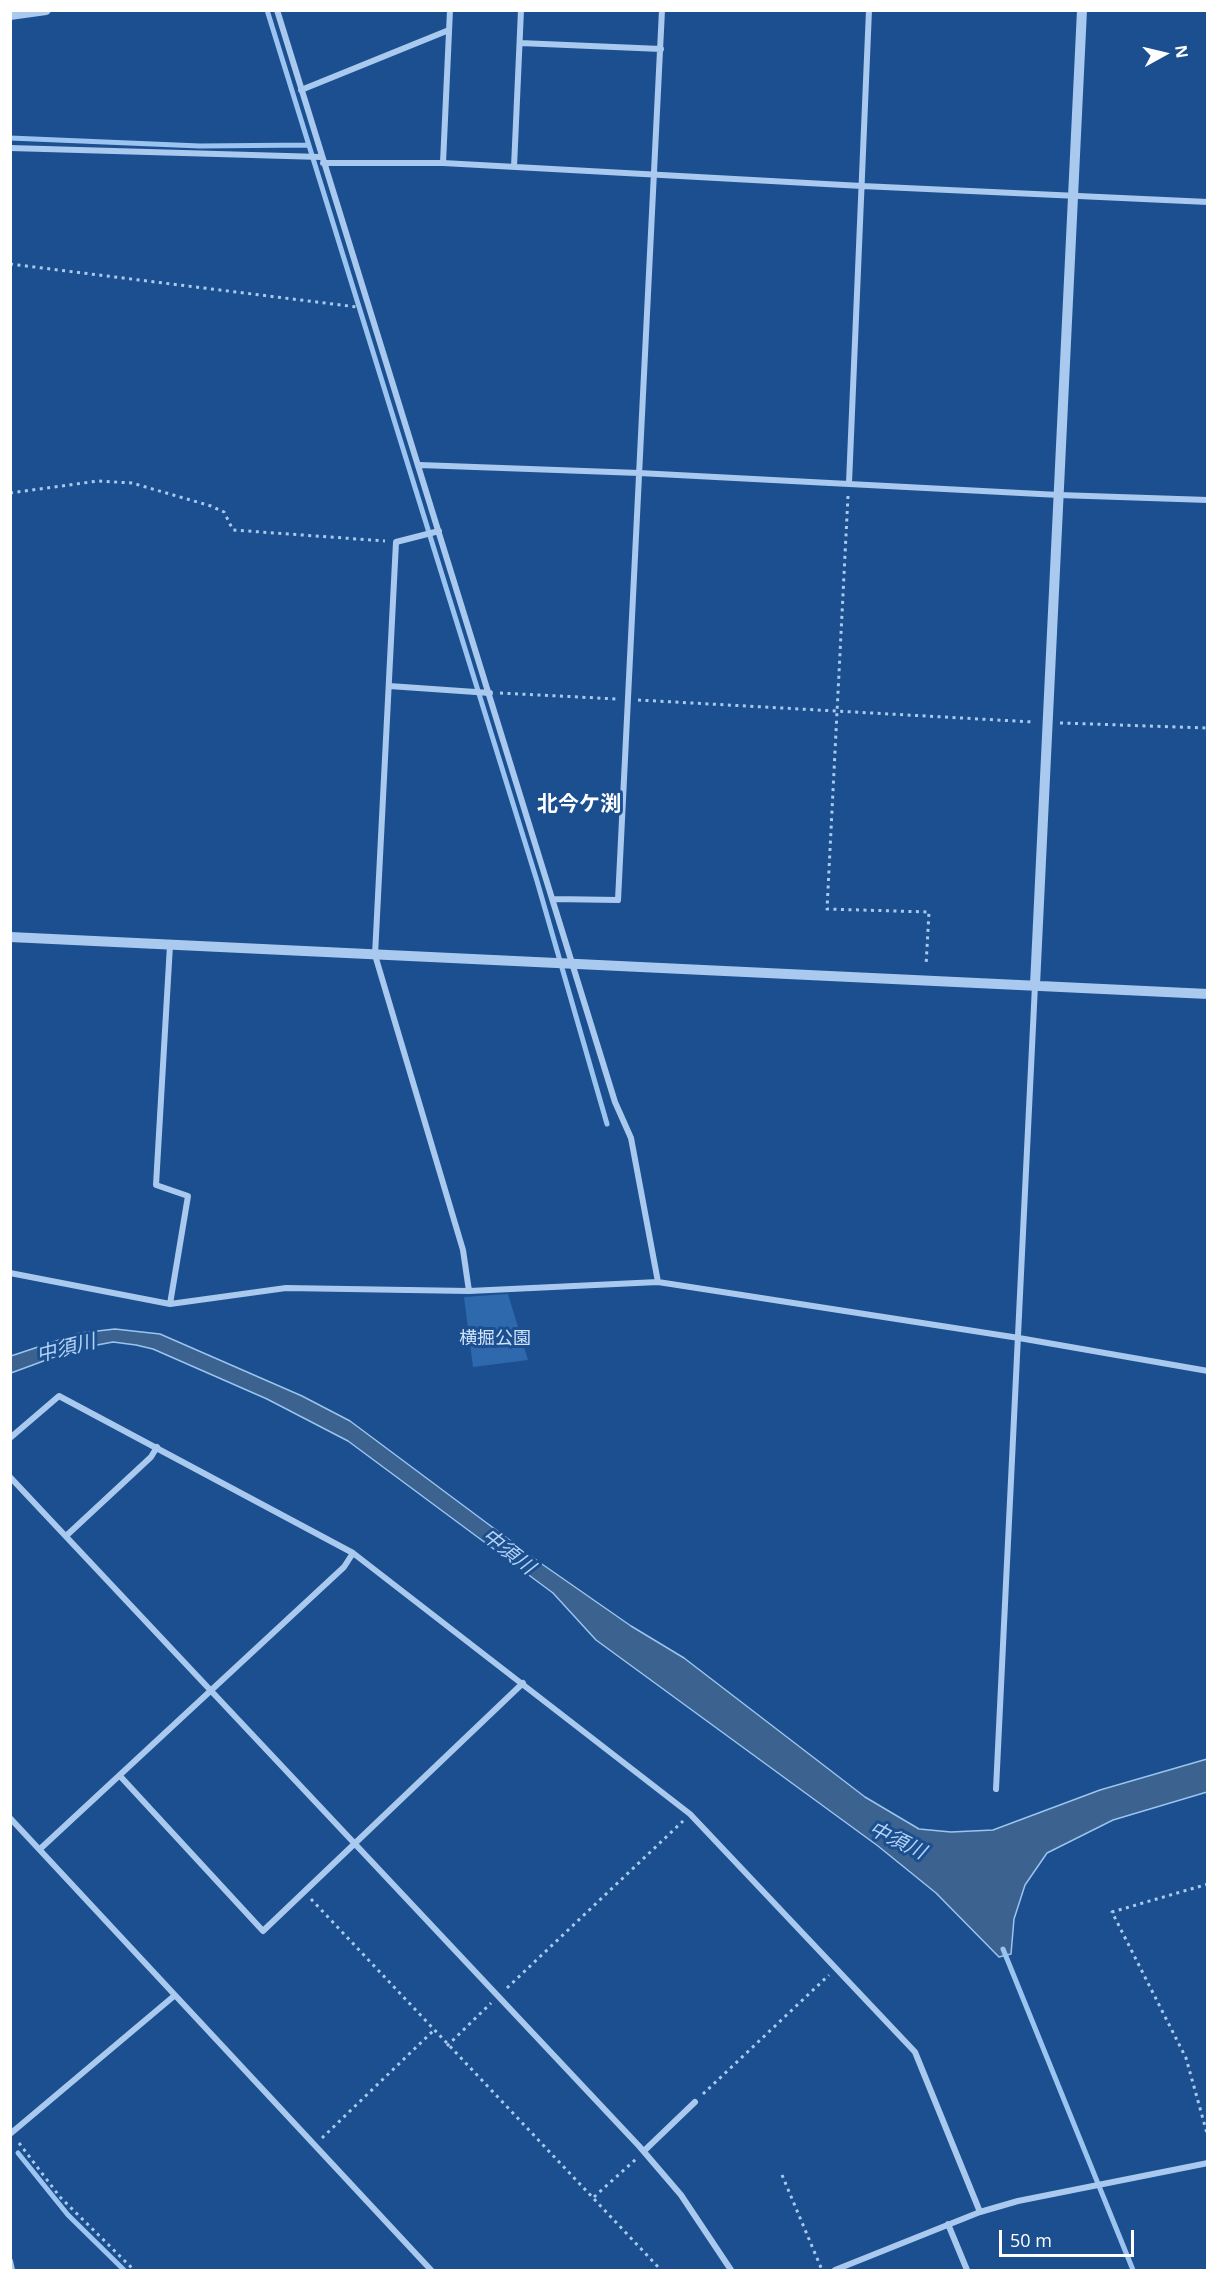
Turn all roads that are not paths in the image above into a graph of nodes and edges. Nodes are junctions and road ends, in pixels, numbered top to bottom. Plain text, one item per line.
1 (45, 10) edge
2 (277, 10) edge
3 (450, 10) edge
4 (521, 10) edge
5 (662, 10) edge
6 (870, 10) edge
7 (1082, 10) edge
8 (10, 15) edge
9 (449, 30) junction
10 (520, 43) junction
11 (661, 50) junction
12 (301, 90) junction
13 (10, 148) edge
14 (322, 160) junction
15 (443, 163) junction
16 (514, 167) junction
17 (655, 175) junction
18 (862, 186) junction
19 (1073, 195) junction
20 (1208, 202) edge
21 (420, 465) junction
22 (639, 473) junction
23 (849, 483) junction
24 (1059, 495) junction
25 (1208, 500) edge
26 (439, 531) junction
27 (389, 686) junction
28 (489, 693) junction
29 (554, 899) junction
30 (10, 938) edge
31 (170, 945) junction
32 (375, 955) junction
33 (575, 965) junction
34 (1035, 985) junction
35 (1208, 994) edge
36 (10, 1273) edge
37 (658, 1282) junction
38 (469, 1291) junction
39 (170, 1304) junction
40 (1019, 1338) junction
41 (1208, 1371) edge
42 (10, 1438) edge
43 (157, 1447) junction
44 (10, 1477) edge
45 (66, 1536) junction
46 (353, 1553) junction
47 (523, 1683) junction
48 (209, 1690) junction
49 (120, 1776) junction
50 (996, 1789) dead end
51 (10, 1818) edge
52 (353, 1844) junction
53 (40, 1849) junction
54 (174, 1996) junction
55 (694, 2102) road end
56 (11, 2133) edge
57 (644, 2151) junction
58 (1208, 2163) edge
59 (980, 2211) junction
60 (948, 2224) junction
61 (10, 2262) edge
62 (12, 2271) edge
63 (431, 2271) edge
64 (731, 2271) edge
65 (835, 2271) edge
66 (968, 2271) edge

1 - 8 street
2 - 12 street
3 - 9 street
4 - 10 street
5 - 11 street
6 - 18 street
7 - 19 street
9 - 12 street
9 - 15 street
10 - 11 street
10 - 16 street
11 - 17 street
12 - 14 street
13 - 14 street
14 - 15 street
14 - 21 street
15 - 16 street
16 - 17 street
17 - 18 street
17 - 22 street
18 - 19 street
18 - 23 street
19 - 20 street
19 - 24 street
21 - 22 street
21 - 26 street
22 - 23 street
22 - 29 street
23 - 24 street
24 - 25 street
24 - 34 street
26 - 27 street
26 - 28 street
27 - 28 street
27 - 32 street
28 - 29 street
29 - 33 street
30 - 31 street
31 - 32 street
31 - 39 street
32 - 33 street
32 - 38 street
33 - 34 street
33 - 37 street
34 - 35 street
34 - 40 street
36 - 39 street
37 - 38 street
37 - 40 street
38 - 39 street
40 - 41 street
40 - 50 street
42 - 43 street
43 - 45 street
43 - 46 street
44 - 45 street
45 - 48 street
46 - 47 street
46 - 48 street
47 - 52 street
47 - 59 street
48 - 49 street
48 - 52 street
49 - 52 street
49 - 53 street
51 - 53 street
52 - 57 street
53 - 54 street
54 - 56 street
54 - 63 street
55 - 57 street
57 - 64 street
58 - 59 street
59 - 60 street
60 - 65 street
60 - 66 street
61 - 62 street

